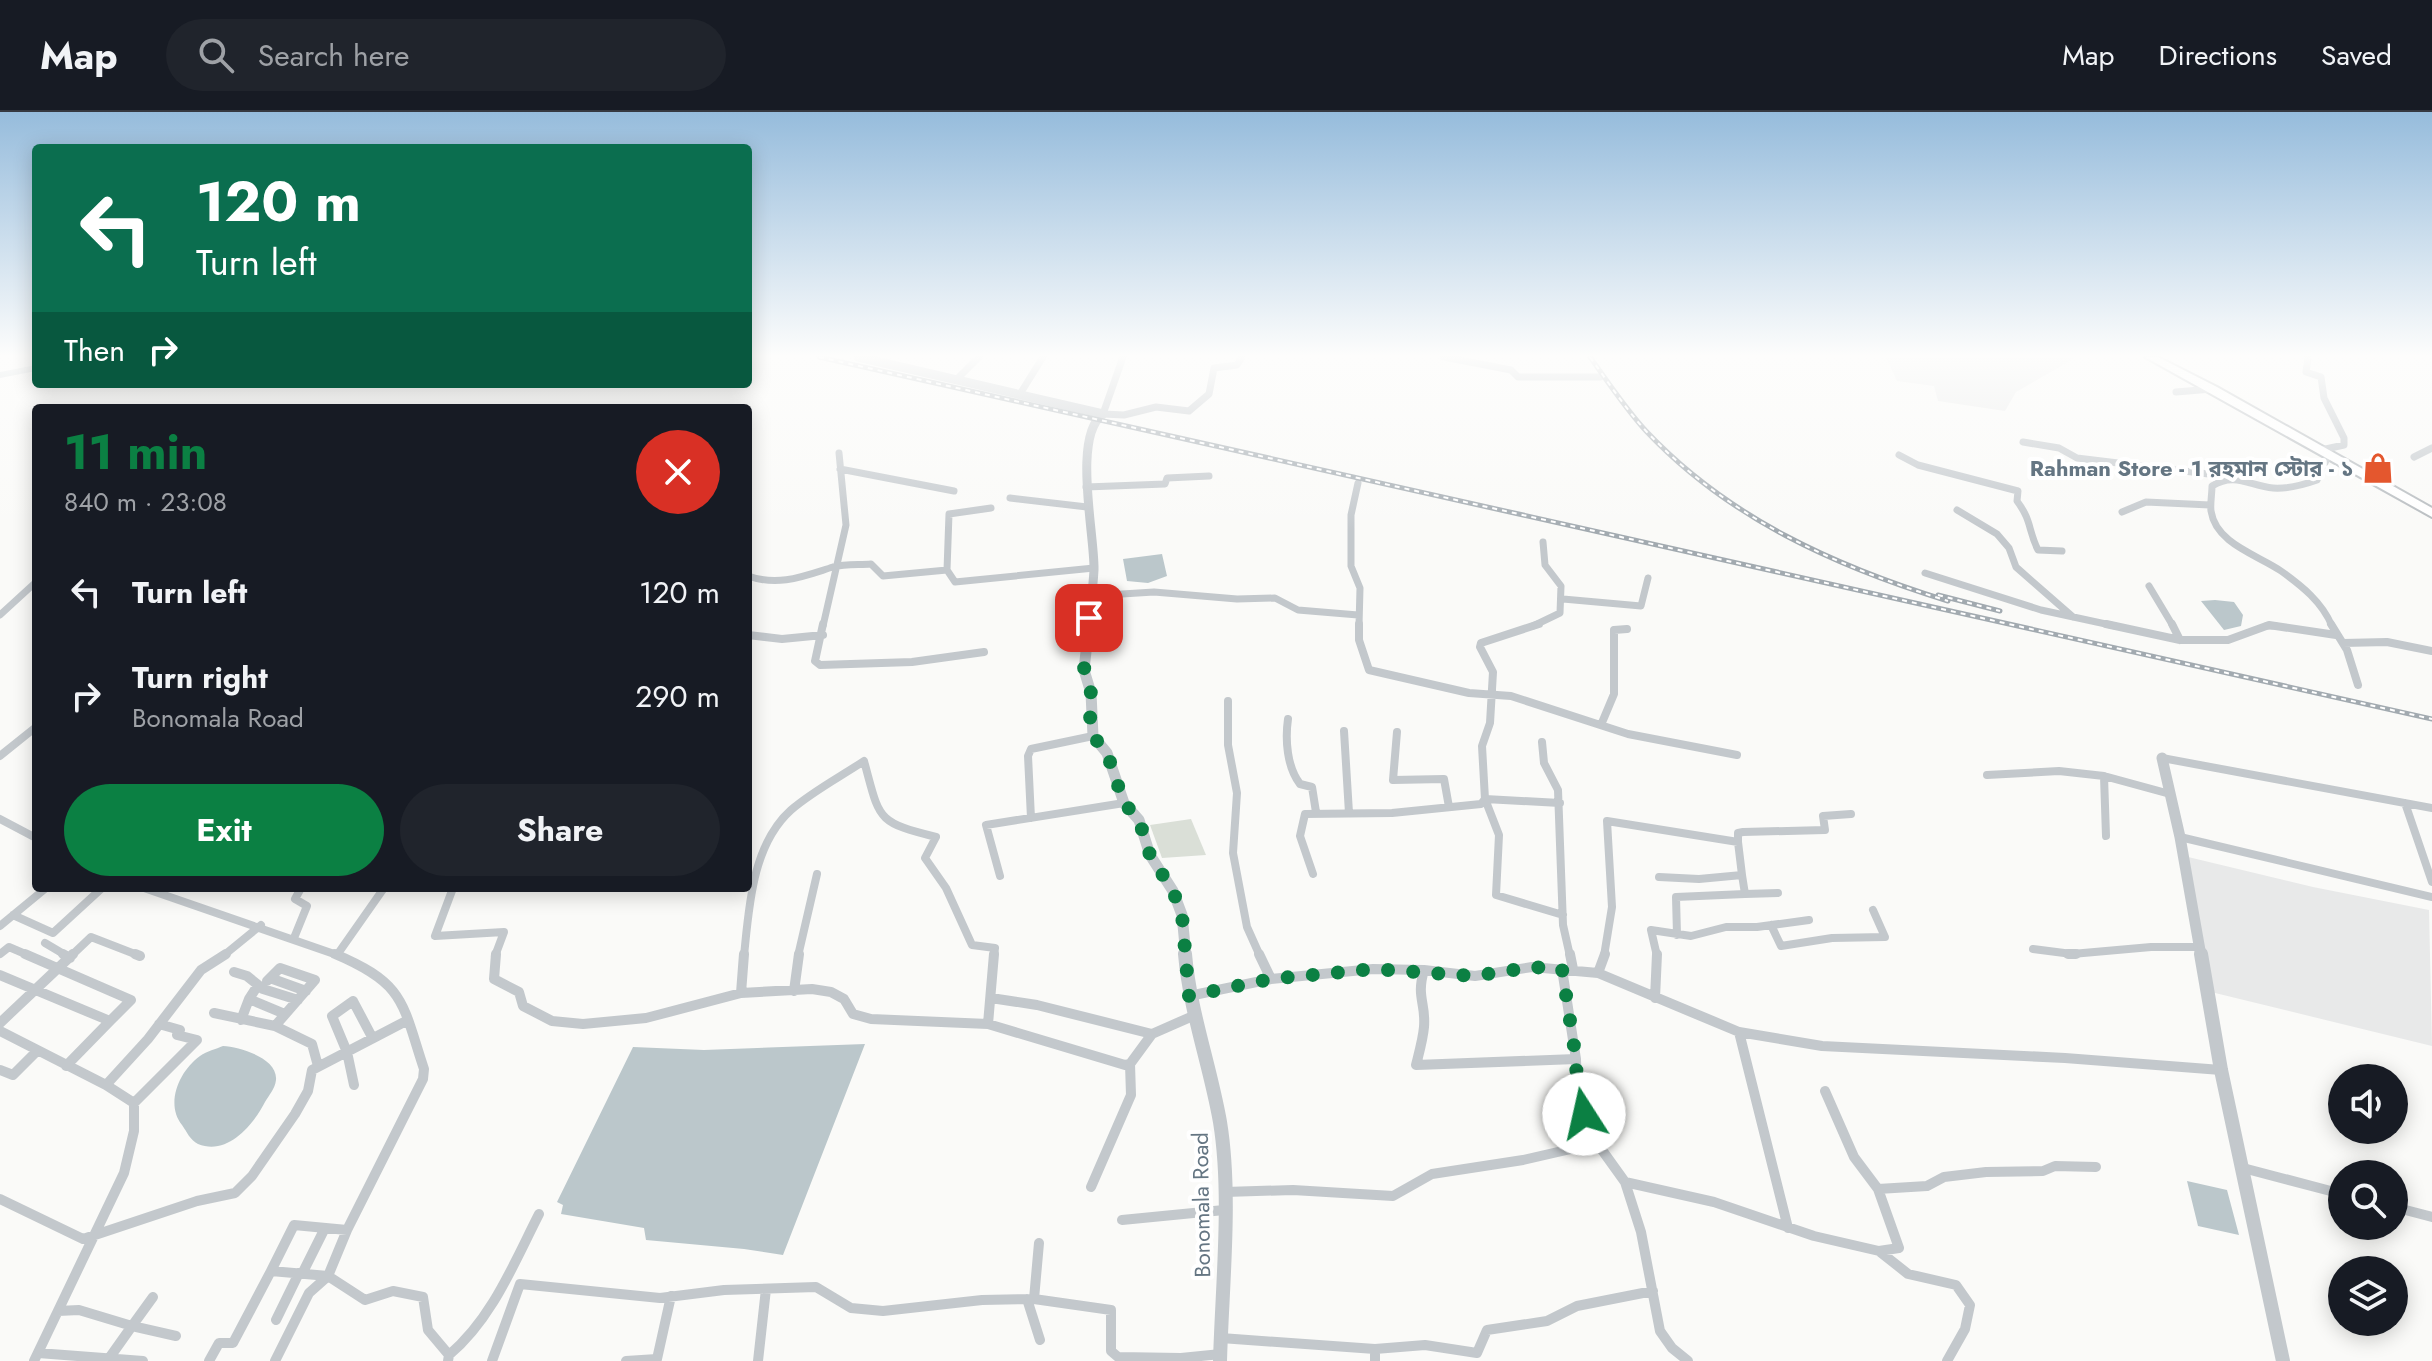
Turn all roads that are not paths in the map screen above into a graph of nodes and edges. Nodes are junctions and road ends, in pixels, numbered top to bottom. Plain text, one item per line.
1 (1101, 415) edge
2 (2260, 415) edge
3 (2331, 415) edge
4 (2023, 442) dead end
5 (2432, 448) edge
6 (2325, 452) junction
7 (839, 453) dead end
8 (1899, 455) dead end
9 (2414, 457) dead end
10 (840, 469) junction
11 (1209, 476) dead end
12 (2234, 477) junction
13 (1358, 483) dead end
14 (1086, 487) junction
15 (954, 491) dead end
16 (1010, 498) dead end
17 (2210, 505) junction
18 (1087, 507) junction
19 (991, 508) dead end
20 (1957, 510) dead end
21 (2122, 512) dead end
22 (2432, 513) edge
23 (1543, 542) dead end
24 (2062, 551) dead end
25 (837, 566) junction
26 (1094, 568) junction
27 (947, 570) junction
28 (1925, 573) dead end
29 (752, 577) edge
30 (1648, 578) dead end
31 (32, 586) edge
32 (2149, 586) dead end
33 (1090, 596) junction
34 (1563, 599) junction
35 (0, 615) edge
36 (1358, 615) junction
37 (2073, 617) junction
38 (1627, 629) dead end
39 (752, 635) edge
40 (823, 635) junction
41 (2336, 635) junction
42 (2180, 640) junction
43 (2343, 643) junction
44 (2432, 651) edge
45 (984, 652) dead end
46 (2358, 685) dead end
47 (1491, 696) junction
48 (1228, 701) dead end
49 (1288, 719) dead end
50 (1601, 725) junction
51 (32, 730) edge
52 (1344, 731) dead end
53 (1397, 732) dead end
54 (1093, 736) junction
55 (1542, 742) dead end
56 (1737, 755) dead end
57 (0, 756) edge
58 (2162, 758) joint
59 (1987, 775) dead end
60 (2104, 776) junction
61 (2170, 794) junction
62 (1485, 799) junction
63 (1124, 803) junction
64 (1560, 803) junction
65 (2405, 803) junction
66 (1449, 807) junction
67 (2432, 808) edge
68 (1316, 812) junction
69 (1349, 813) junction
70 (1851, 814) dead end
71 (1031, 818) junction
72 (0, 819) edge
73 (32, 836) edge
74 (2106, 836) dead end
75 (2180, 837) junction
76 (1738, 842) junction
77 (817, 874) dead end
78 (1313, 874) dead end
79 (1742, 875) junction
80 (1000, 876) dead end
81 (1659, 877) dead end
82 (2432, 882) edge
83 (41, 892) edge
84 (98, 892) edge
85 (155, 892) edge
86 (299, 892) edge
87 (381, 892) edge
88 (452, 892) edge
89 (1778, 893) dead end
90 (1745, 894) junction
91 (2432, 897) edge
92 (1873, 910) dead end
93 (13, 915) junction
94 (1563, 915) junction
95 (1809, 920) dead end
96 (261, 925) junction
97 (1771, 925) junction
98 (0, 926) edge
99 (1677, 935) junction
100 (294, 938) junction
101 (45, 943) dead end
102 (2199, 947) junction
103 (2033, 949) dead end
104 (0, 954) edge
105 (337, 955) junction
106 (140, 956) dead end
107 (70, 958) junction
108 (60, 968) junction
109 (1568, 969) junction
110 (1424, 970) junction
111 (234, 972) dead end
112 (1598, 973) junction
113 (0, 975) edge
114 (1271, 979) junction
115 (259, 986) junction
116 (36, 990) junction
117 (794, 991) junction
118 (741, 993) junction
119 (1189, 996) junction
120 (991, 998) junction
121 (1655, 998) junction
122 (249, 999) junction
123 (298, 1000) junction
124 (214, 1013) dead end
125 (285, 1014) junction
126 (1193, 1016) junction
127 (241, 1020) junction
128 (408, 1020) junction
129 (110, 1021) junction
130 (0, 1023) edge
131 (159, 1024) junction
132 (988, 1024) junction
133 (275, 1026) junction
134 (0, 1031) edge
135 (1739, 1032) junction
136 (1152, 1034) junction
137 (372, 1037) junction
138 (37, 1051) junction
139 (347, 1052) junction
140 (1576, 1059) junction
141 (1130, 1064) junction
142 (66, 1066) junction
143 (318, 1066) junction
144 (0, 1070) edge
145 (2221, 1070) junction
146 (106, 1085) junction
147 (354, 1085) dead end
148 (1825, 1091) dead end
149 (134, 1103) junction
150 (1597, 1143) junction
151 (2096, 1167) dead end
152 (2243, 1168) junction
153 (1625, 1182) junction
154 (1091, 1187) dead end
155 (1878, 1189) junction
156 (2328, 1190) edge
157 (1224, 1192) junction
158 (0, 1199) edge
159 (1224, 1210) junction
160 (2408, 1211) edge
161 (539, 1214) dead end
162 (2432, 1217) edge
163 (1122, 1220) dead end
164 (325, 1228) junction
165 (1788, 1228) junction
166 (347, 1230) junction
167 (94, 1236) junction
168 (1039, 1243) dead end
169 (1879, 1251) junction
170 (271, 1271) junction
171 (301, 1274) junction
172 (328, 1276) junction
173 (766, 1289) junction
174 (1653, 1291) junction
175 (671, 1296) junction
176 (153, 1297) dead end
177 (1030, 1299) junction
178 (58, 1311) junction
179 (276, 1320) dead end
180 (132, 1326) junction
181 (176, 1336) dead end
182 (1221, 1338) junction
183 (1040, 1340) dead end
184 (1375, 1355) edge
185 (36, 1357) edge
186 (110, 1357) junction
187 (449, 1358) edge
188 (1220, 1358) edge
189 (143, 1361) edge
190 (209, 1361) edge
191 (275, 1361) edge
192 (492, 1361) edge
193 (626, 1361) edge
194 (758, 1361) edge
195 (1688, 1361) edge
196 (1947, 1361) edge
197 (2283, 1361) edge

1 - 14 street, Bonomala Road
2 - 6 main road
3 - 6 street
4 - 12 street
5 - 9 street
6 - 12 street
6 - 22 main road
7 - 10 street
8 - 24 street
10 - 15 street
10 - 25 street
11 - 14 street
12 - 17 street
13 - 36 street
14 - 18 street, Bonomala Road
16 - 18 street
17 - 21 street
17 - 41 street
18 - 26 street, Bonomala Road
19 - 27 street
20 - 37 street
23 - 34 street
25 - 27 street
25 - 29 street
25 - 40 street
26 - 27 street
26 - 33 street, Bonomala Road
28 - 37 street
30 - 34 street
31 - 35 street
32 - 42 street
33 - 36 street
33 - 54 street, Bonomala Road
34 - 47 street
36 - 47 street
37 - 42 street
38 - 50 street
39 - 40 street
40 - 45 street
41 - 42 street
41 - 43 street
43 - 44 street
43 - 46 street
47 - 50 street
47 - 62 street
48 - 114 street
49 - 68 street
50 - 56 street
51 - 57 street
52 - 69 street
53 - 66 street
54 - 63 street, Bonomala Road
54 - 71 street
55 - 64 street
58 - 61 street
58 - 65 street
59 - 60 street
60 - 61 street
60 - 74 street
61 - 75 street
62 - 64 street
62 - 66 street
62 - 94 street
63 - 71 street
63 - 119 street, Bonomala Road
64 - 94 street
65 - 67 street
65 - 82 street
66 - 69 street
68 - 69 street
68 - 78 street
70 - 76 street
71 - 80 street
72 - 73 street
75 - 91 street
75 - 102 street
76 - 79 street
76 - 112 street
77 - 117 street
79 - 81 street
79 - 90 street
83 - 93 street
84 - 93 street
85 - 96 street
86 - 100 street
87 - 105 street
88 - 118 street
89 - 90 street
90 - 99 street
92 - 97 street
93 - 98 street
94 - 109 street
95 - 97 street
96 - 100 street
96 - 131 street
97 - 99 street
99 - 121 street
100 - 105 street
101 - 107 street
102 - 103 street
102 - 145 street
104 - 108 street
105 - 128 street
106 - 107 street
107 - 108 street
108 - 116 street
108 - 129 street
109 - 110 street
109 - 112 street
109 - 140 street
110 - 114 street
110 - 140 street
111 - 115 street
112 - 121 street
113 - 116 street
114 - 119 street
115 - 122 street
115 - 123 street
115 - 123 street
116 - 129 street
116 - 130 street
117 - 118 street
117 - 132 street
118 - 120 street
119 - 126 street, Bonomala Road
120 - 132 street
120 - 136 street
121 - 135 street
122 - 125 street
122 - 127 street
123 - 125 street
124 - 127 street
125 - 133 street
126 - 136 street
126 - 157 street, Bonomala Road
127 - 133 street
128 - 137 street
128 - 166 street
129 - 142 street
131 - 146 street
131 - 149 street
132 - 141 street
133 - 143 street
134 - 138 street
135 - 145 street
135 - 165 street
136 - 141 street
137 - 139 street
137 - 139 street
138 - 142 street
138 - 144 street
139 - 143 street
139 - 147 street
140 - 150 street
141 - 154 street
142 - 146 street
143 - 167 street
145 - 152 street
146 - 149 street
148 - 155 street
149 - 167 street
150 - 153 street
150 - 157 street
151 - 155 street
152 - 156 street
152 - 197 street
153 - 165 street
153 - 174 street
155 - 169 street
157 - 159 street, Bonomala Road
158 - 167 street
159 - 163 street
159 - 182 street, Bonomala Road
160 - 162 street
161 - 187 street
164 - 166 street
164 - 170 street
164 - 171 street
165 - 169 street
166 - 172 street
167 - 178 street
168 - 177 street
169 - 196 street
170 - 171 street
170 - 190 street
171 - 172 street
171 - 179 street
172 - 187 street
172 - 191 street
173 - 175 street
173 - 177 street
173 - 194 street
174 - 184 street
174 - 195 street
175 - 192 street
175 - 193 street
176 - 180 street
177 - 183 street
177 - 188 street
178 - 180 street
178 - 185 street
180 - 181 street
180 - 186 street
182 - 184 street
182 - 188 street, Bonomala Road
185 - 186 street
186 - 189 street

